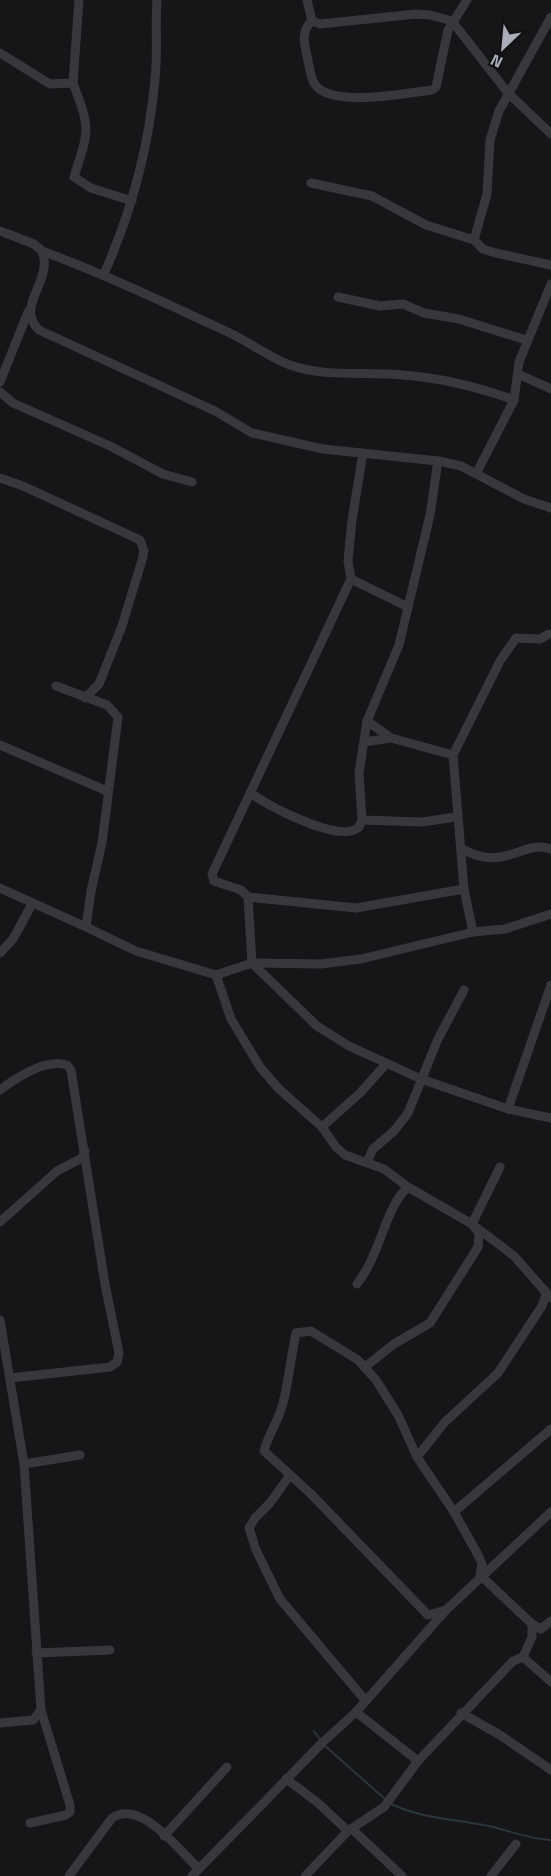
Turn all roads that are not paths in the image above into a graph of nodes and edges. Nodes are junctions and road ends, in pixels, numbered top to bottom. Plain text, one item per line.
1 (80, 0) edge
2 (157, 0) edge
3 (307, 0) edge
4 (468, 0) edge
5 (551, 17) edge
6 (312, 21) junction
7 (452, 21) junction
8 (0, 53) edge
9 (73, 84) junction
10 (508, 93) junction
11 (551, 134) edge
12 (311, 183) dead end
13 (132, 201) junction
14 (0, 231) edge
15 (474, 240) junction
16 (42, 251) junction
17 (551, 265) edge
18 (104, 274) junction
19 (550, 291) edge
20 (338, 297) dead end
21 (31, 304) junction
22 (526, 339) junction
23 (518, 374) junction
24 (0, 382) edge
25 (551, 388) edge
26 (1, 393) edge
27 (514, 400) junction
28 (363, 453) junction
29 (438, 461) junction
30 (477, 472) junction
31 (0, 478) edge
32 (192, 482) dead end
33 (551, 508) edge
34 (351, 579) junction
35 (408, 607) junction
36 (549, 634) dead end
37 (56, 686) dead end
38 (85, 698) junction
39 (367, 721) junction
40 (391, 738) junction
41 (364, 742) junction
42 (0, 745) edge
43 (453, 755) junction
44 (107, 790) junction
45 (250, 793) junction
46 (456, 817) junction
47 (362, 820) junction
48 (462, 849) junction
49 (551, 849) edge
50 (0, 888) edge
51 (464, 889) junction
52 (248, 897) junction
53 (32, 904) junction
54 (551, 914) edge
55 (86, 927) junction
56 (473, 932) junction
57 (0, 953) edge
58 (252, 963) junction
59 (216, 975) junction
60 (551, 985) edge
61 (464, 990) dead end
62 (386, 1064) junction
63 (421, 1079) junction
64 (0, 1090) edge
65 (508, 1109) junction
66 (551, 1118) edge
67 (322, 1127) junction
68 (85, 1151) junction
69 (367, 1162) junction
70 (500, 1167) dead end
71 (408, 1186) junction
72 (0, 1222) edge
73 (472, 1224) junction
74 (357, 1284) dead end
75 (544, 1289) junction
76 (551, 1300) edge
77 (542, 1306) junction
78 (0, 1320) edge
79 (365, 1367) junction
80 (10, 1378) junction
81 (551, 1429) edge
82 (80, 1455) dead end
83 (417, 1457) junction
84 (24, 1464) junction
85 (290, 1475) junction
86 (454, 1512) junction
87 (551, 1512) edge
88 (480, 1575) junction
89 (446, 1610) junction
90 (551, 1621) edge
91 (532, 1624) junction
92 (541, 1629) junction
93 (532, 1637) junction
94 (110, 1650) dead end
95 (36, 1653) junction
96 (523, 1656) junction
97 (551, 1682) edge
98 (365, 1700) junction
99 (41, 1710) junction
100 (356, 1712) junction
101 (461, 1713) junction
102 (33, 1720) junction
103 (0, 1723) edge
104 (44, 1725) junction
105 (418, 1761) junction
106 (227, 1767) dead end
107 (551, 1770) edge
108 (286, 1779) junction
109 (30, 1823) dead end
110 (350, 1830) junction
111 (164, 1836) junction
112 (516, 1844) dead end
113 (198, 1868) junction
114 (69, 1876) edge
115 (192, 1876) edge
116 (305, 1876) edge
117 (402, 1876) edge
118 (491, 1876) edge

1 - 9 street
2 - 13 street
3 - 6 street
4 - 7 street
5 - 10 street
6 - 7 street
6 - 7 street
7 - 10 street
8 - 9 street
9 - 13 street
10 - 11 street
10 - 15 street
12 - 15 street
13 - 18 street
14 - 16 street
15 - 17 street
16 - 18 street
16 - 21 street
18 - 27 street
19 - 22 street
20 - 22 street
21 - 24 street
21 - 28 street
22 - 23 street
23 - 25 street
23 - 27 street
24 - 26 street
26 - 32 street
27 - 30 street
28 - 29 street
28 - 34 street
29 - 30 street
29 - 35 street
30 - 33 street
31 - 38 street
34 - 35 street
34 - 45 street
35 - 39 street
36 - 43 street
37 - 38 street
38 - 44 street
39 - 40 street
39 - 41 street
40 - 41 street
40 - 43 street
41 - 47 street
42 - 44 street
43 - 46 street
44 - 55 street
45 - 47 street
45 - 52 street
46 - 47 street
46 - 48 street
48 - 49 street
48 - 51 street
50 - 53 street
51 - 52 street
51 - 56 street
52 - 58 street
53 - 55 street
53 - 57 street
54 - 56 street
55 - 59 street
56 - 58 street
58 - 59 street
58 - 62 street
59 - 67 street
60 - 65 street
61 - 63 street
62 - 63 street
62 - 67 street
63 - 65 street
63 - 69 street
64 - 68 street
65 - 66 street
67 - 69 street
68 - 72 street
68 - 80 street
69 - 71 street
70 - 73 street
71 - 73 street
71 - 74 street
73 - 75 street
73 - 79 street
75 - 76 street
75 - 77 street
76 - 77 street
77 - 83 street
78 - 80 street
79 - 83 street
79 - 85 street
80 - 84 street
81 - 86 street
82 - 84 street
83 - 86 street
84 - 95 street
85 - 89 street
85 - 98 street
86 - 88 street
87 - 88 street
88 - 89 street
88 - 91 street
89 - 98 street
90 - 92 street
91 - 92 street
91 - 93 street
92 - 93 street
93 - 96 street
94 - 95 street
95 - 99 street
96 - 97 street
96 - 101 street
98 - 100 street
99 - 102 street
99 - 104 street
100 - 105 street
100 - 108 street
101 - 105 street
101 - 107 street
102 - 103 street
102 - 104 street
104 - 109 street
105 - 110 street
106 - 111 street
108 - 110 street
108 - 113 street
110 - 116 street
110 - 117 street
111 - 113 street
111 - 114 street
112 - 118 street
113 - 115 street

